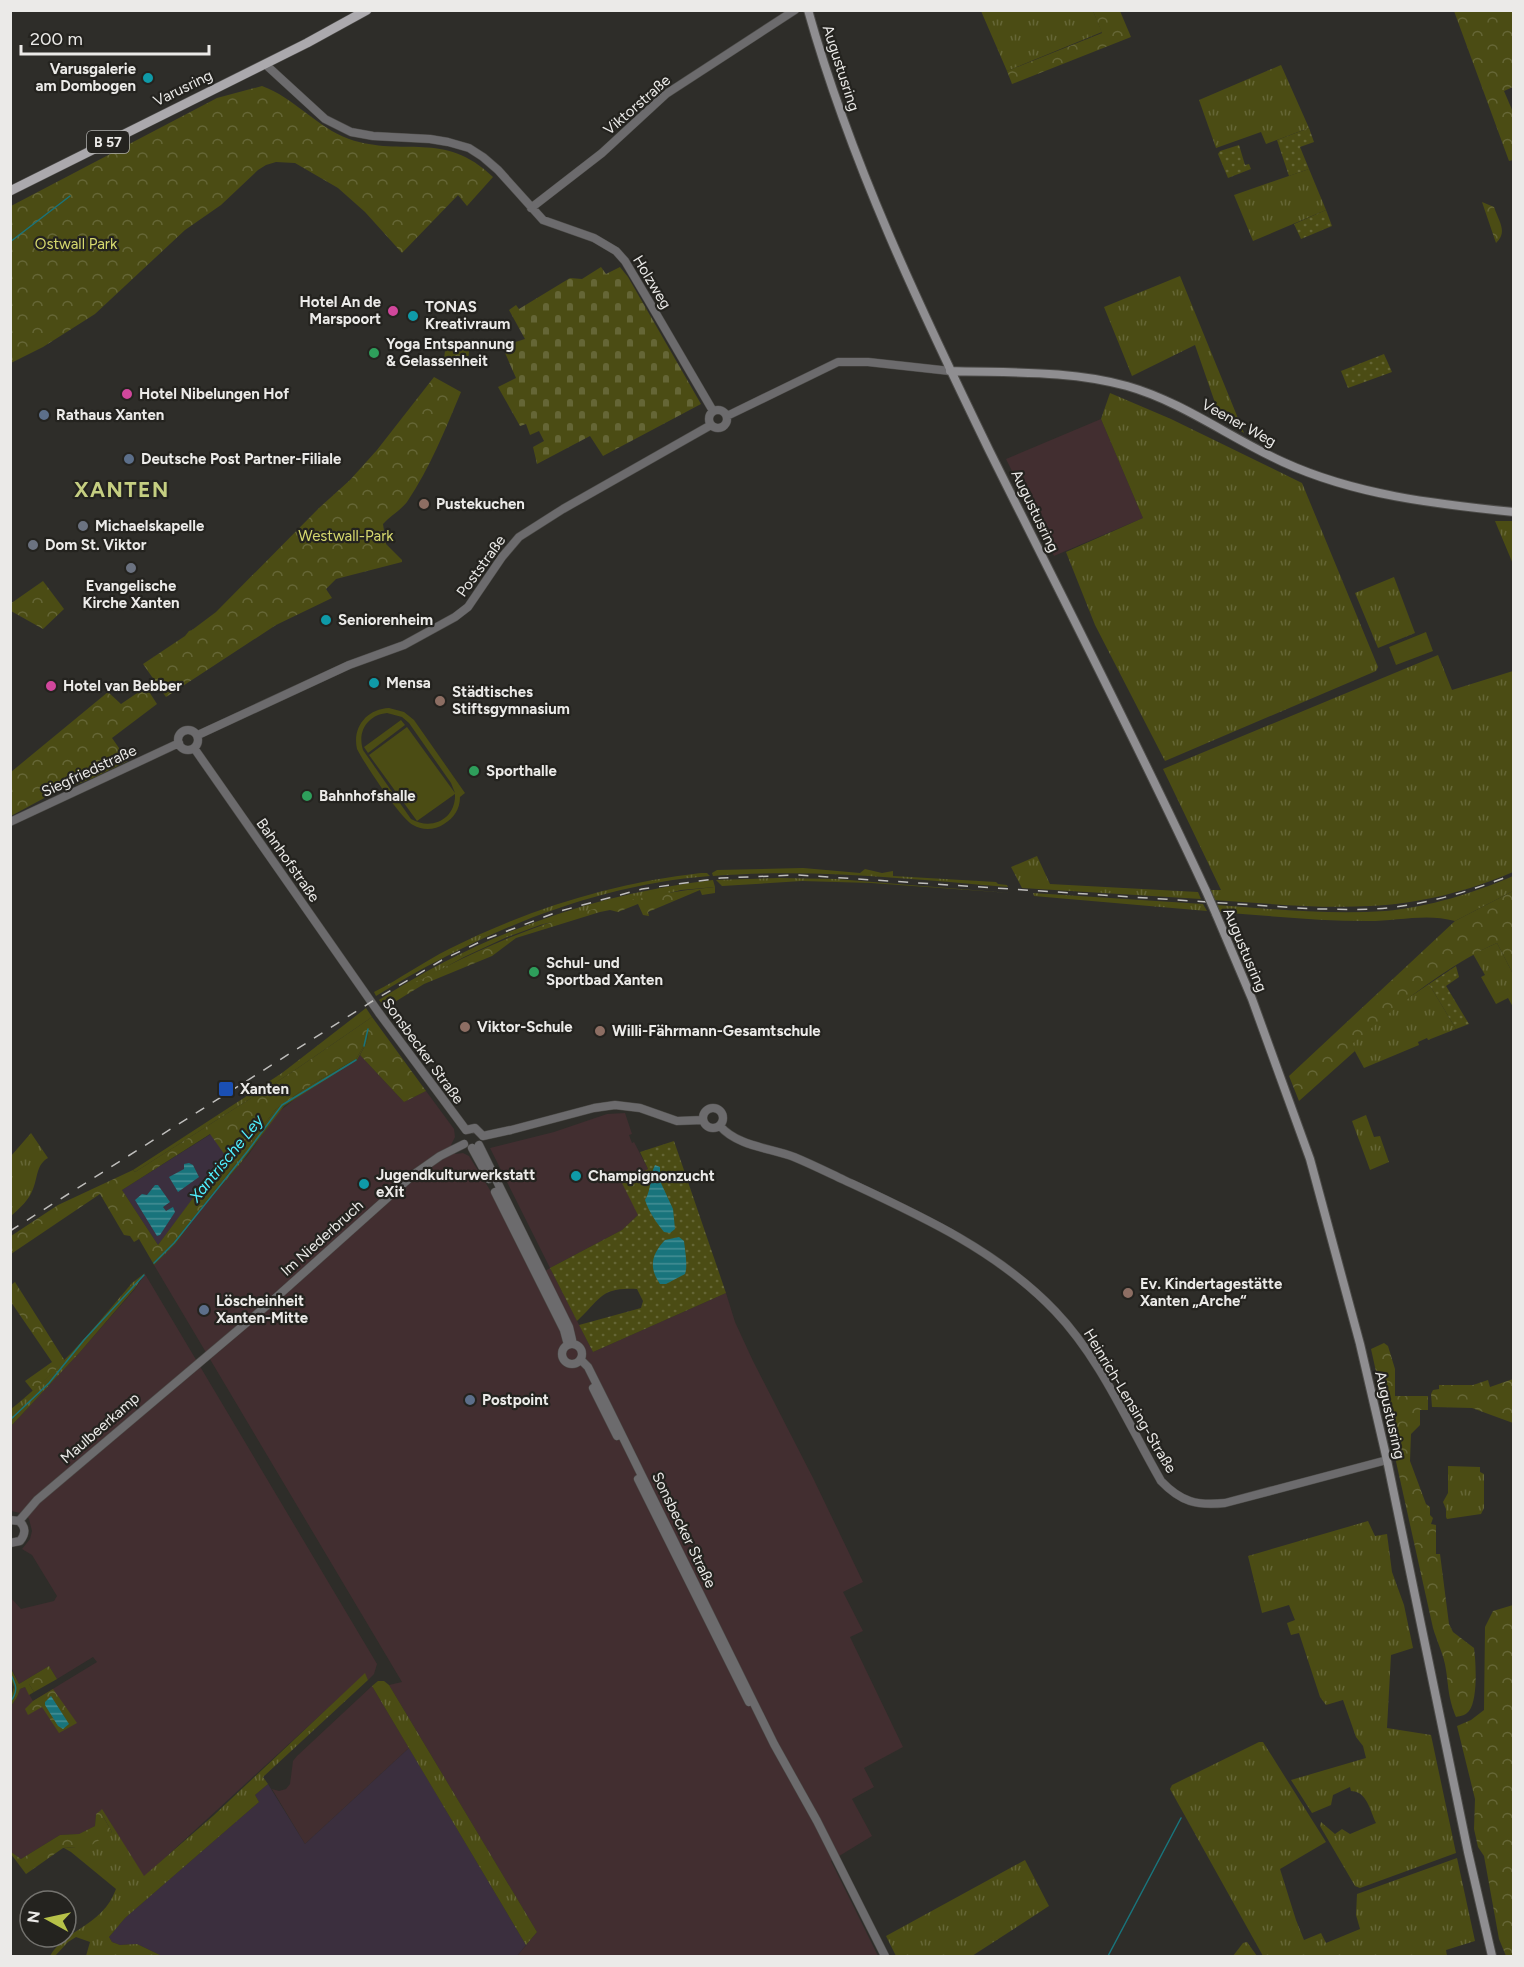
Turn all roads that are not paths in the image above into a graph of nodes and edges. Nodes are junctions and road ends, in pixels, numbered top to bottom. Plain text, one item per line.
1 (367, 10) edge
2 (795, 10) edge
3 (808, 10) edge
4 (265, 64) junction
5 (10, 191) edge
6 (531, 208) junction
7 (950, 371) junction
8 (713, 411) junction
9 (727, 416) junction
10 (711, 425) junction
11 (1514, 512) edge
12 (198, 735) junction
13 (179, 743) junction
14 (194, 748) junction
15 (10, 822) edge
16 (360, 986) joint
17 (703, 1120) junction
18 (720, 1126) junction
19 (465, 1130) junction
20 (483, 1136) junction
21 (472, 1146) junction
22 (570, 1345) junction
23 (202, 1359) joint
24 (579, 1361) junction
25 (1387, 1460) junction
26 (10, 1520) edge
27 (20, 1521) junction
28 (10, 1542) edge
29 (885, 1956) edge
30 (1492, 1956) edge

1 - 4 main road, Varusring / B 57
2 - 6 street, Viktorstraße
3 - 7 main road, Augustusring
4 - 5 main road, Varusring / B 57
4 - 6 street, Holzweg
6 - 8 street, Holzweg
7 - 9 street, Poststraße
7 - 11 main road, Veener Weg
7 - 25 main road, Augustusring, bridge
8 - 9 street
8 - 10 street
9 - 10 street, Poststraße
10 - 12 street, Poststraße
12 - 13 street
12 - 14 street
13 - 14 street
13 - 15 street, Siegfriedstraße
14 - 16 street, Bahnhofstraße
16 - 19 street, Sonsbecker Straße
17 - 18 street
17 - 18 street
17 - 20 street
18 - 25 street, Heinrich-Lensing-Straße
19 - 20 street
19 - 21 street
20 - 21 street
21 - 22 street, Sonsbecker Straße
21 - 23 street, Im Niederbruch
22 - 24 street, Sonsbecker Straße
22 - 24 street, Sonsbecker Straße
23 - 27 street, Maulbeerkamp
24 - 29 street, Sonsbecker Straße
25 - 30 main road, Augustusring
26 - 27 street
27 - 28 street, Maulbeerkamp

